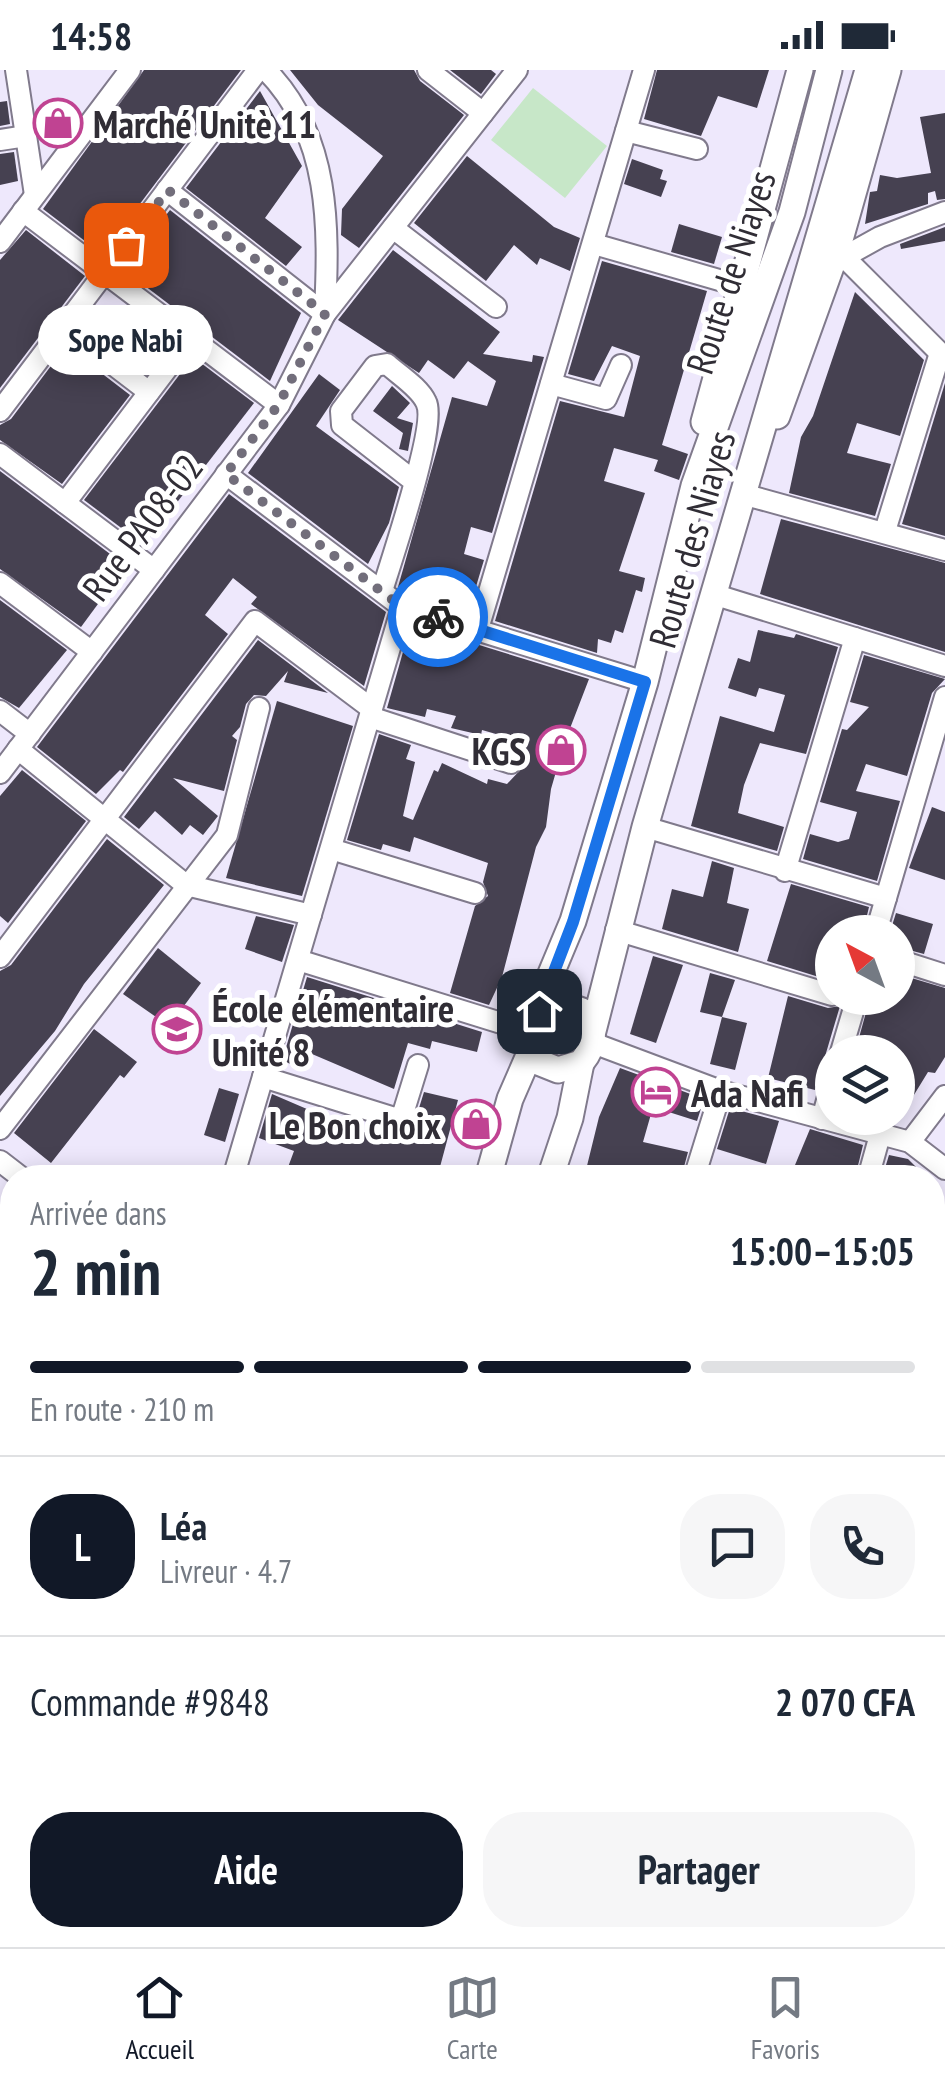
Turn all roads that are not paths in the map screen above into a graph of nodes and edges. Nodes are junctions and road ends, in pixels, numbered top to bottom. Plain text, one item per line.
1 (16, 70) edge
2 (130, 70) edge
3 (428, 70) edge
4 (517, 70) edge
5 (644, 70) edge
6 (800, 70) edge
7 (830, 70) edge
8 (868, 70) edge
9 (888, 70) edge
10 (270, 72) edge
11 (483, 113) junction
12 (626, 130) junction
13 (26, 136) junction
14 (0, 140) edge
15 (697, 149) dead end
16 (168, 190) junction
17 (29, 203) junction
18 (945, 212) edge
19 (393, 228) junction
20 (2, 238) edge
21 (594, 244) junction
22 (840, 253) junction
23 (105, 272) junction
24 (740, 286) junction
25 (496, 307) dead end
26 (325, 314) junction
27 (64, 327) junction
28 (190, 337) junction
29 (942, 355) edge
30 (621, 365) dead end
31 (551, 384) junction
32 (149, 392) junction
33 (279, 404) junction
34 (0, 411) edge
35 (0, 454) edge
36 (226, 474) junction
37 (415, 482) junction
38 (694, 486) junction
39 (747, 490) junction
40 (65, 503) junction
41 (885, 530) junction
42 (945, 550) edge
43 (154, 570) junction
44 (0, 584) edge
45 (382, 591) junction
46 (716, 595) junction
47 (402, 607) junction
48 (478, 629) junction
49 (854, 638) junction
50 (92, 652) junction
51 (945, 666) edge
52 (645, 682) junction
53 (945, 697) edge
54 (260, 708) dead end
55 (0, 711) edge
56 (371, 713) junction
57 (24, 742) junction
58 (510, 763) dead end
59 (0, 773) edge
60 (104, 819) junction
61 (645, 827) junction
62 (331, 849) junction
63 (785, 870) junction
64 (186, 885) junction
65 (475, 893) dead end
66 (886, 898) junction
67 (311, 915) junction
68 (881, 915) edge
69 (616, 930) junction
70 (0, 957) edge
71 (298, 960) junction
72 (915, 965) edge
73 (945, 975) edge
74 (815, 989) edge
75 (532, 1032) junction
76 (589, 1046) junction
77 (418, 1066) dead end
78 (263, 1078) junction
79 (721, 1090) junction
80 (945, 1096) edge
81 (815, 1117) edge
82 (0, 1128) edge
83 (880, 1135) joint
84 (910, 1142) junction
85 (237, 1165) edge
86 (492, 1165) edge
87 (554, 1165) edge
88 (698, 1165) edge
89 (872, 1165) edge
90 (940, 1165) edge

1 - 13 street
2 - 17 street
3 - 11 street
4 - 11 street
5 - 12 street
6 - 24 main road
7 - 38 main road, Route de Niayes
8 - 39 main road, Route des Niayes
9 - 22 main road
10 - 16 street
10 - 26 street
11 - 19 street
12 - 15 street
12 - 21 street
13 - 14 street
13 - 17 street
16 - 23 street
16 - 26 street
17 - 20 street
17 - 23 street
18 - 22 street
19 - 25 street
19 - 26 street
21 - 24 street
21 - 31 street
22 - 29 street
22 - 39 main road
23 - 27 street
23 - 28 street
24 - 38 main road
26 - 33 street, Rue PA08-02
27 - 32 street
27 - 34 street
28 - 32 street
28 - 33 street
29 - 41 street
30 - 31 street
31 - 48 street
32 - 40 street
33 - 36 street, Rue PA08-02
35 - 40 street
36 - 43 street, Rue PA08-02
36 - 45 street
37 - 37 street
37 - 45 street
38 - 52 main road, Route de Niayes
39 - 41 street
39 - 46 main road, Route des Niayes
40 - 43 street
41 - 42 street
43 - 50 street, Rue PA08-02
44 - 50 street
45 - 47 street
46 - 49 street
46 - 61 main road, Route des Niayes
47 - 48 street
47 - 56 street
48 - 52 street
49 - 51 street
49 - 63 street
50 - 57 street, Rue PA08-02
52 - 75 main road, Route de Niayes
53 - 66 street
54 - 64 street
55 - 57 street
56 - 58 street
56 - 60 street
56 - 62 street
57 - 59 street, Rue PA08-02
57 - 60 street
60 - 64 street
60 - 70 street
61 - 63 street
61 - 69 main road, Route des Niayes
62 - 65 street
62 - 67 street
63 - 66 street
64 - 67 street
64 - 82 street
66 - 68 street
67 - 71 street
69 - 74 street
69 - 76 main road, Route des Niayes
71 - 75 street
71 - 78 street
72 - 73 street
75 - 76 main road
75 - 76 main road
75 - 86 main road, Route de Niayes
76 - 79 street
76 - 87 main road, Route des Niayes
77 - 78 street
78 - 85 street
79 - 81 street
79 - 88 street
80 - 84 street
83 - 84 street
83 - 89 street
84 - 90 street

